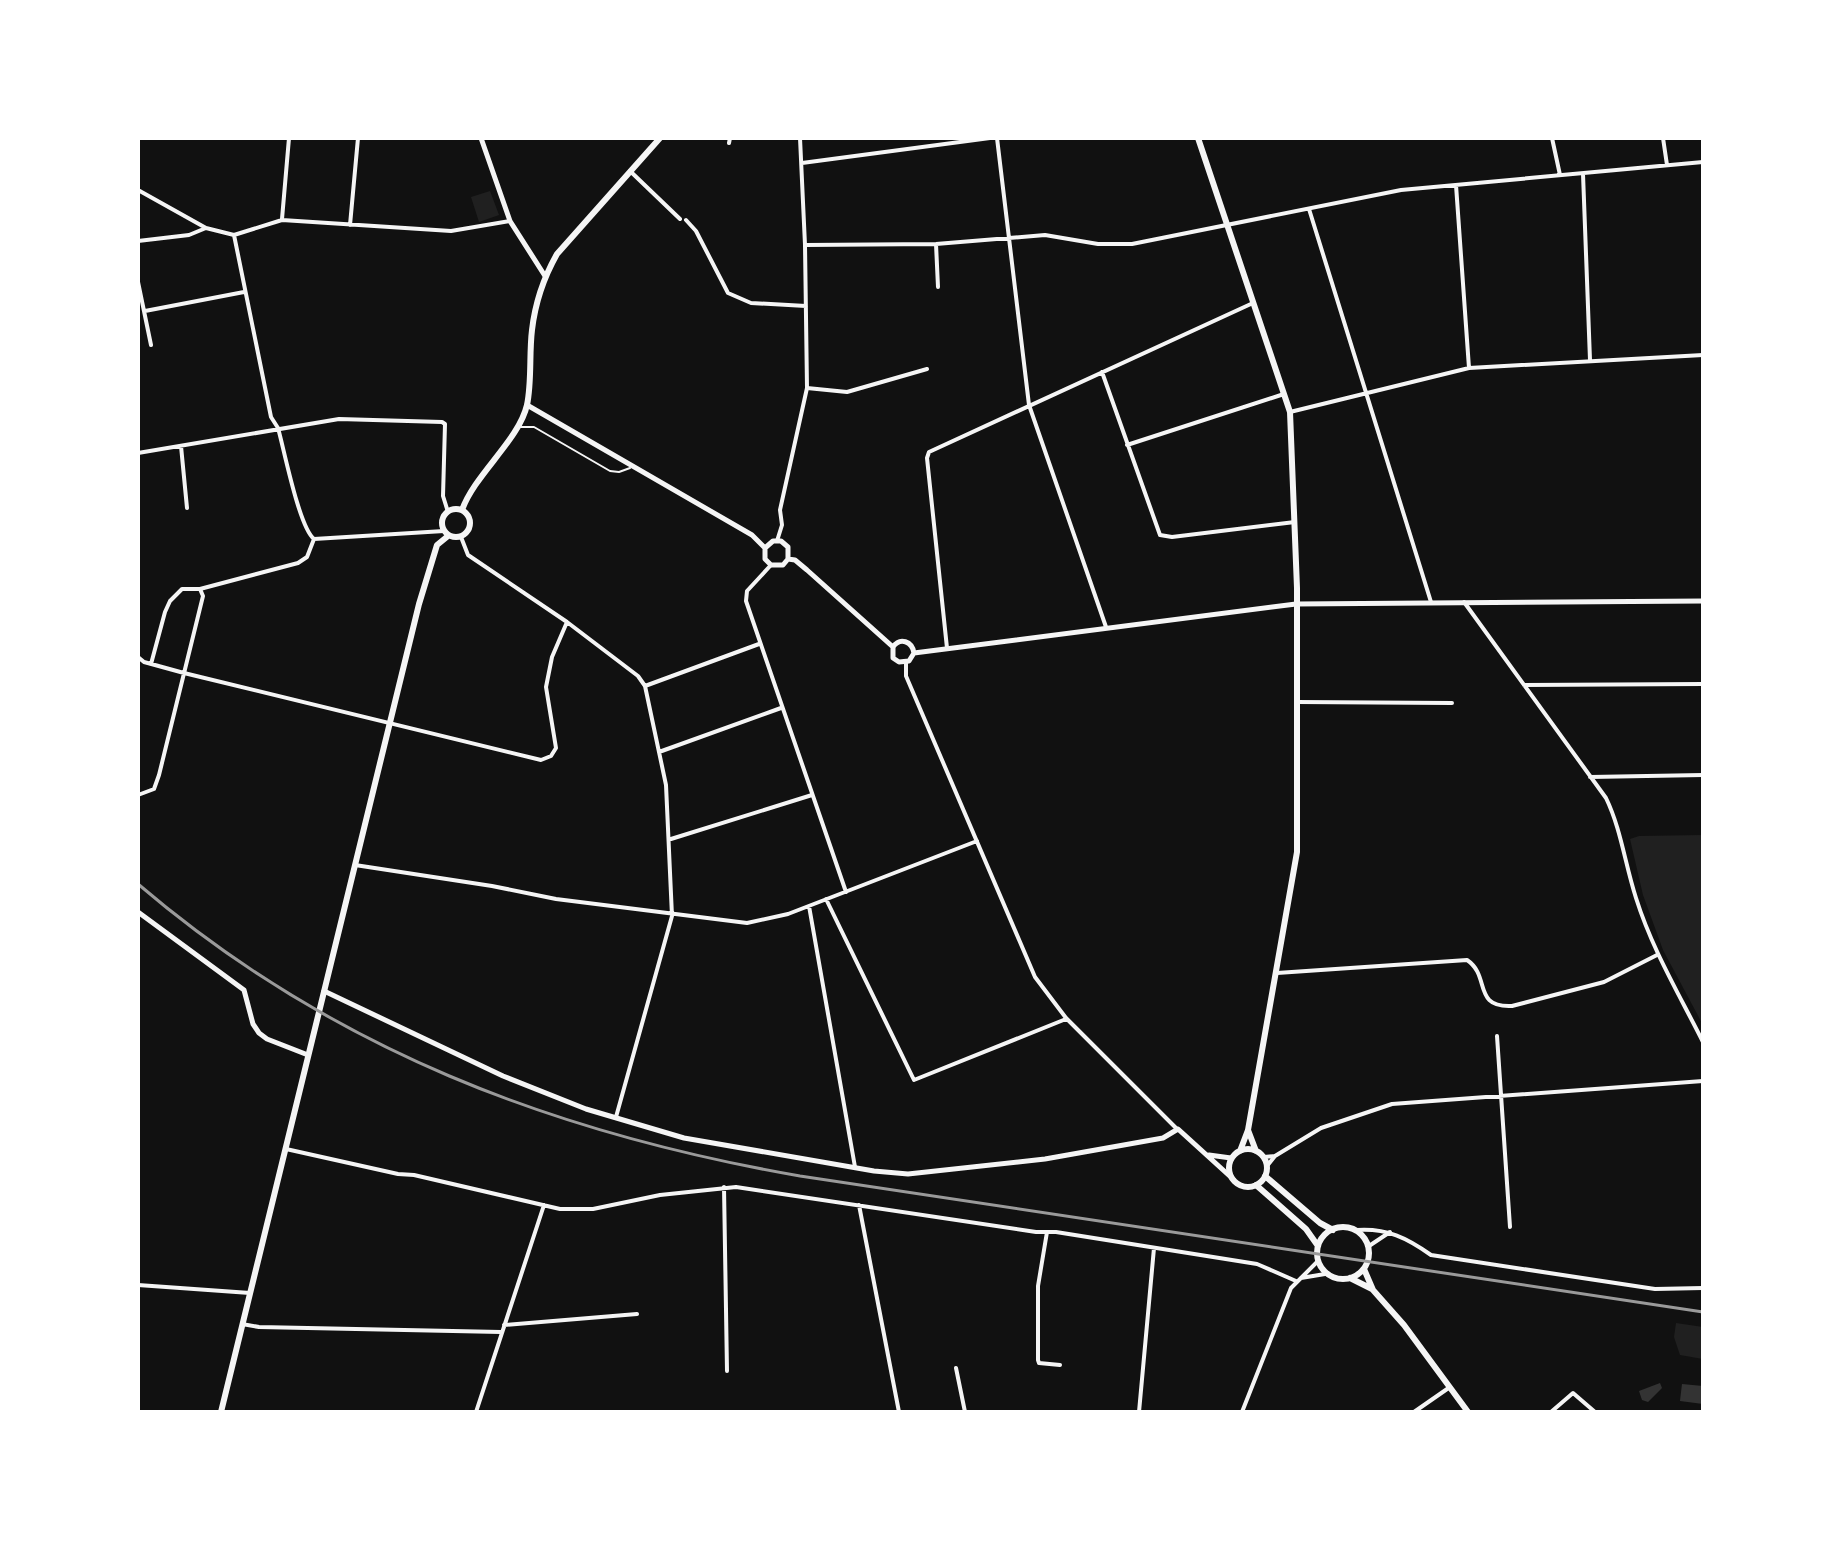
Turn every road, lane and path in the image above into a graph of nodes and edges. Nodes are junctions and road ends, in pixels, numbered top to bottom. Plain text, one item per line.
1 (289, 138) edge
2 (358, 138) edge
3 (481, 138) edge
4 (660, 138) edge
5 (800, 138) edge
6 (990, 138) edge
7 (997, 138) edge
8 (1198, 138) edge
9 (1552, 138) edge
10 (1663, 138) edge
11 (1703, 162) edge
12 (801, 163) junction
13 (1667, 165) junction
14 (630, 171) junction
15 (1583, 174) junction
16 (1560, 176) junction
17 (1456, 185) junction
18 (138, 190) edge
19 (1309, 209) junction
20 (282, 220) junction
21 (510, 221) junction
22 (350, 225) junction
23 (1229, 226) junction
24 (206, 228) junction
25 (234, 235) junction
26 (1009, 238) junction
27 (138, 241) edge
28 (936, 244) junction
29 (805, 245) junction
30 (545, 276) junction
31 (138, 282) edge
32 (938, 287) dead end
33 (245, 291) junction
34 (1254, 303) junction
35 (806, 306) junction
36 (145, 311) junction
37 (151, 345) dead end
38 (1703, 355) edge
39 (1590, 360) junction
40 (1469, 368) junction
41 (927, 369) dead end
42 (1102, 372) junction
43 (807, 388) junction
44 (1365, 393) junction
45 (1284, 394) junction
46 (527, 405) junction
47 (1029, 405) junction
48 (1290, 412) junction
49 (516, 427) junction
50 (278, 428) junction
51 (1127, 445) junction
52 (181, 446) junction
53 (138, 453) edge
54 (633, 466) junction
55 (187, 508) dead end
56 (462, 510) junction
57 (448, 512) junction
58 (1295, 522) junction
59 (446, 533) junction
60 (461, 537) junction
61 (314, 539) junction
62 (777, 541) junction
63 (765, 548) junction
64 (788, 559) junction
65 (771, 565) junction
66 (200, 589) junction
67 (1703, 601) edge
68 (1431, 602) junction
69 (1464, 602) junction
70 (1296, 604) junction
71 (567, 622) junction
72 (1106, 627) junction
73 (759, 644) junction
74 (893, 647) junction
75 (947, 648) junction
76 (914, 653) junction
77 (138, 657) edge
78 (906, 662) junction
79 (151, 664) junction
80 (184, 673) junction
81 (1703, 684) edge
82 (1524, 685) junction
83 (645, 686) junction
84 (1297, 702) junction
85 (1452, 703) dead end
86 (782, 708) junction
87 (390, 724) junction
88 (659, 752) junction
89 (1703, 775) edge
90 (1590, 777) junction
91 (138, 795) edge
92 (812, 795) junction
93 (671, 839) junction
94 (977, 841) junction
95 (355, 865) junction
96 (846, 892) junction
97 (826, 899) junction
98 (809, 906) junction
99 (138, 912) edge
100 (672, 916) junction
101 (1657, 955) junction
102 (1274, 973) junction
103 (323, 990) junction
104 (1066, 1018) junction
105 (1497, 1036) dead end
106 (1703, 1042) edge
107 (308, 1055) junction
108 (1703, 1081) edge
109 (1501, 1095) junction
110 (616, 1119) junction
111 (1178, 1129) junction
112 (1248, 1130) junction
113 (286, 1149) junction
114 (1240, 1151) junction
115 (1256, 1151) junction
116 (1208, 1155) junction
117 (1275, 1156) junction
118 (1264, 1157) junction
119 (1231, 1158) junction
120 (1267, 1166) junction
121 (855, 1168) junction
122 (1265, 1176) junction
123 (1233, 1179) junction
124 (1256, 1185) junction
125 (724, 1187) junction
126 (544, 1205) junction
127 (859, 1205) junction
128 (1510, 1227) dead end
129 (1333, 1230) junction
130 (1357, 1230) junction
131 (1047, 1232) junction
132 (1390, 1232) junction
133 (1318, 1246) junction
134 (1369, 1246) junction
135 (1154, 1248) junction
136 (1317, 1262) junction
137 (1364, 1269) junction
138 (1325, 1274) junction
139 (1350, 1278) junction
140 (1297, 1280) junction
141 (138, 1285) edge
142 (1703, 1288) edge
143 (1373, 1290) junction
144 (250, 1293) junction
145 (637, 1314) dead end
146 (242, 1324) junction
147 (503, 1325) junction
148 (501, 1332) junction
149 (1060, 1365) dead end
150 (956, 1368) dead end
151 (727, 1371) dead end
152 (1450, 1387) junction
153 (1555, 1411) edge
154 (221, 1412) edge
155 (476, 1412) edge
156 (899, 1412) edge
157 (965, 1412) edge
158 (1139, 1412) edge
159 (1242, 1412) edge
160 (1414, 1412) edge
161 (1468, 1412) edge
162 (1595, 1412) edge

1 - 20 street
2 - 22 street
3 - 21 street
4 - 14 main road
5 - 12 street
6 - 12 street
7 - 26 street
8 - 23 main road
9 - 16 street
10 - 13 street
11 - 13 street
12 - 29 street
13 - 15 street
14 - 30 main road
14 - 35 street
15 - 16 street
15 - 39 street
16 - 17 street
17 - 19 street
17 - 40 street
18 - 24 street
19 - 23 street
19 - 44 street
20 - 22 street
20 - 25 street
21 - 22 street
21 - 30 street
23 - 26 street
23 - 34 main road
24 - 25 street
24 - 27 street
25 - 33 street
26 - 28 street
26 - 47 street
28 - 29 street
28 - 32 street
29 - 35 street
30 - 46 main road
31 - 36 street
33 - 36 street
33 - 50 street
34 - 42 street
34 - 45 main road
35 - 43 street
36 - 37 street
38 - 39 street
39 - 40 street
40 - 44 street
41 - 43 street
42 - 47 street
42 - 51 street
43 - 62 street
44 - 48 street
44 - 68 street
45 - 48 main road
45 - 51 street
46 - 49 main road
46 - 54 street
47 - 72 street
47 - 75 street
48 - 58 main road
49 - 54 lane
49 - 56 main road
50 - 52 street
50 - 57 street
50 - 61 street
51 - 58 street
52 - 53 street
52 - 55 street
54 - 63 street
56 - 57 main road
56 - 60 main road
57 - 59 main road
58 - 70 main road
59 - 60 main road
59 - 61 street
59 - 87 main road
60 - 71 street
61 - 66 street
62 - 63 street
62 - 64 street
63 - 65 street
64 - 65 street
64 - 74 street
65 - 73 street
66 - 79 street
66 - 80 street
67 - 69 street
68 - 69 street
68 - 70 street
69 - 82 street
70 - 72 street
70 - 84 main road
71 - 83 street
71 - 87 street
72 - 75 street
73 - 83 street
73 - 86 street
74 - 76 street
74 - 78 street
75 - 76 street
76 - 78 street
77 - 79 street
78 - 94 street
79 - 80 street
80 - 87 street
80 - 91 street
81 - 82 street
82 - 90 street
83 - 88 street
84 - 85 street
84 - 102 main road
86 - 88 street
86 - 92 street
87 - 95 main road
88 - 93 street
89 - 90 street
90 - 101 street
92 - 93 street
92 - 96 street
93 - 100 street
94 - 96 street
94 - 104 street
95 - 100 street
95 - 103 main road
96 - 97 street
97 - 98 street
97 - 104 street
98 - 100 street
98 - 121 street
99 - 107 street
100 - 110 street
101 - 102 street
101 - 106 street
102 - 112 main road
103 - 107 main road
103 - 110 street
104 - 111 street
105 - 109 street
107 - 113 main road
108 - 109 street
109 - 117 street
109 - 128 street
110 - 121 street
111 - 116 street
111 - 121 street
112 - 114 main road
112 - 115 main road
113 - 126 street
113 - 144 main road
114 - 115 main road
114 - 119 main road
115 - 118 main road
116 - 119 street
116 - 123 street
117 - 118 street
117 - 120 street
118 - 120 main road
119 - 123 main road
120 - 122 main road
122 - 124 main road
122 - 129 main road
123 - 124 main road
124 - 133 main road
125 - 126 street
125 - 127 street
125 - 151 street
126 - 147 street
127 - 131 street
127 - 156 street
129 - 130 main road
129 - 133 main road
130 - 132 street
130 - 134 main road
131 - 135 street
131 - 149 street
132 - 134 street
132 - 142 street
133 - 136 main road
134 - 137 main road
135 - 140 street
135 - 158 street
136 - 138 main road
136 - 140 street
137 - 139 main road
137 - 143 main road
138 - 139 main road
138 - 140 street
139 - 143 main road
140 - 159 street
141 - 144 street
143 - 152 main road
144 - 146 main road
145 - 147 street
146 - 148 street
146 - 154 main road
147 - 148 street
148 - 155 street
150 - 157 street
152 - 160 street
152 - 161 main road
153 - 162 street

